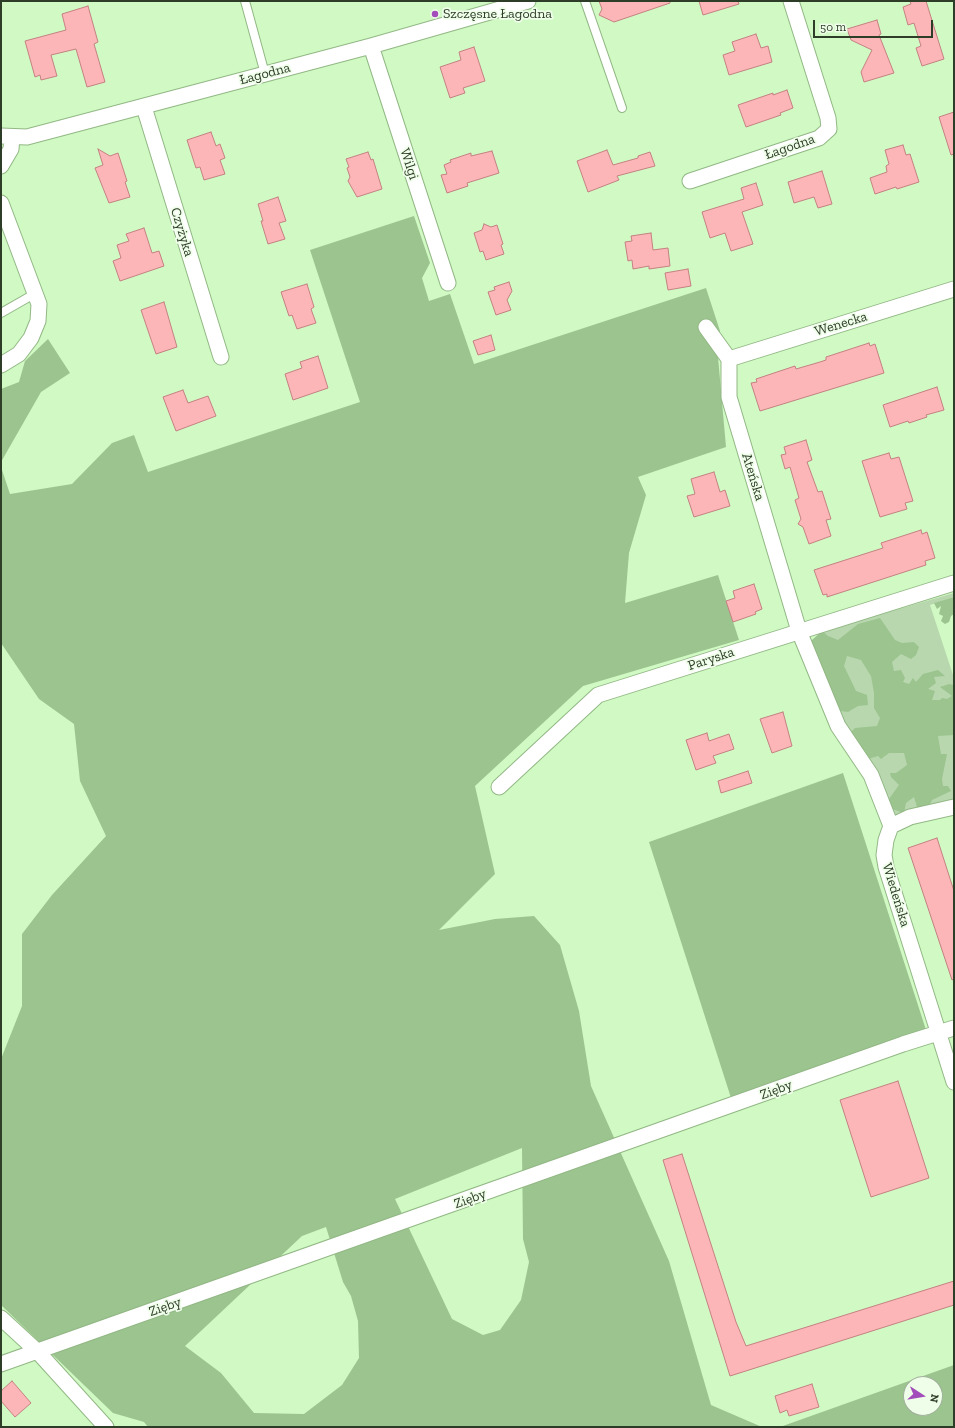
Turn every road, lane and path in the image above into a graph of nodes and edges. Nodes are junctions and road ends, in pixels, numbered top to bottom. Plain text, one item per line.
1 (245, 1) edge
2 (528, 1) edge
3 (585, 1) edge
4 (791, 1) edge
5 (371, 46) junction
6 (265, 74) junction
7 (144, 107) junction
8 (622, 108) dead end
9 (7, 137) edge
10 (1, 166) edge
11 (690, 181) dead end
12 (1, 203) edge
13 (448, 283) dead end
14 (954, 289) edge
15 (36, 293) junction
16 (1, 313) edge
17 (706, 327) dead end
18 (221, 357) dead end
19 (729, 359) junction
20 (1, 365) edge
21 (954, 583) edge
22 (799, 631) junction
23 (499, 788) dead end
24 (954, 807) edge
25 (891, 826) junction
26 (954, 1028) edge
27 (940, 1033) junction
28 (954, 1082) edge
29 (1, 1318) edge
30 (38, 1352) junction
31 (1, 1364) edge
32 (106, 1427) edge

1 - 6 lane
2 - 5 street, Łagodna
3 - 8 lane
4 - 11 street, Łagodna
5 - 6 street, Łagodna
5 - 13 street, Wilgi
6 - 7 street, Łagodna
7 - 9 street, Łagodna
7 - 18 street, Czyżyka
9 - 10 street
12 - 15 street
14 - 19 street, Wenecka
15 - 16 lane
15 - 20 street
17 - 19 street
19 - 22 street, Ateńska
21 - 22 street, Paryska
22 - 23 street, Paryska
22 - 25 street
24 - 25 street
25 - 27 street, Wiedeńska
26 - 27 street, Zięby
27 - 28 street, Wiedeńska
27 - 30 street, Zięby
29 - 30 street
30 - 31 street, Zięby
30 - 32 street

